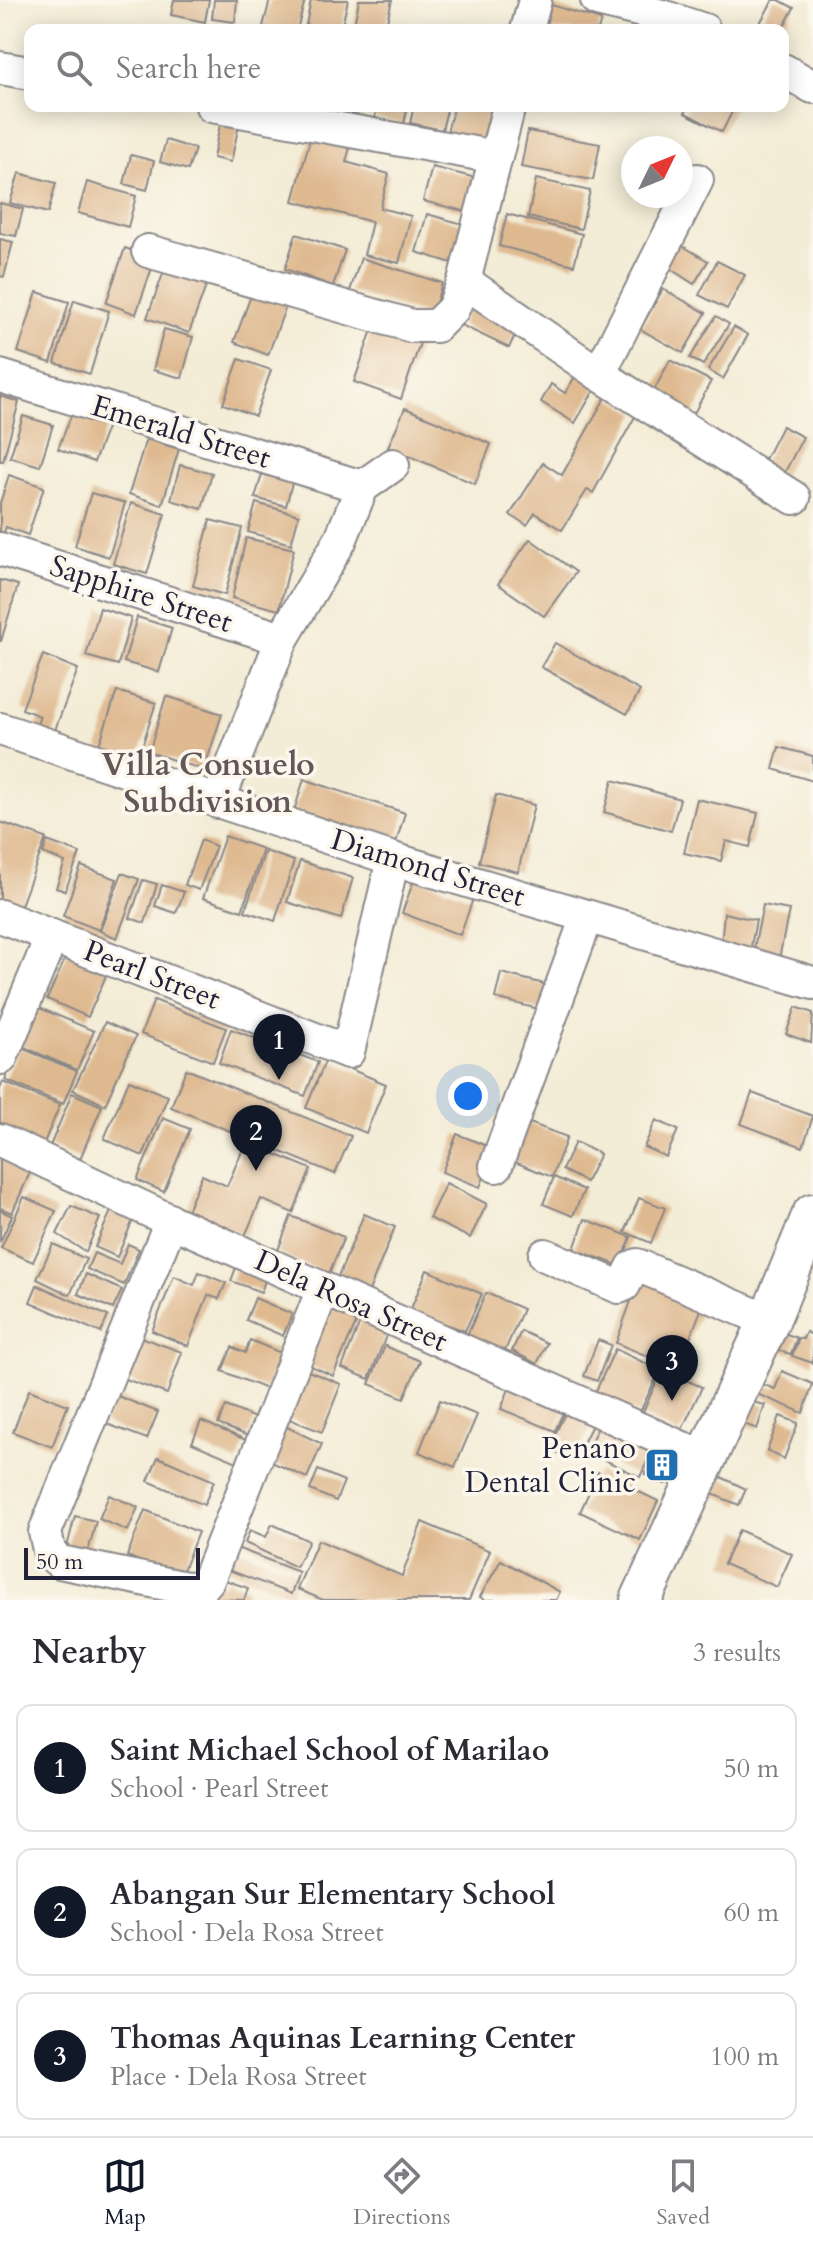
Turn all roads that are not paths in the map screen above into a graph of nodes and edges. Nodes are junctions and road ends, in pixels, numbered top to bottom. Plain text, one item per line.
1 (535, 0) edge
2 (597, 0) edge
3 (529, 24) edge
4 (686, 24) edge
5 (0, 68) edge
6 (24, 72) edge
7 (789, 73) edge
8 (813, 87) edge
9 (245, 112) edge
10 (507, 112) edge
11 (496, 157) junction
12 (697, 180) dead end
13 (148, 251) dead end
14 (464, 281) junction
15 (599, 374) junction
16 (0, 376) edge
17 (393, 465) dead end
18 (362, 487) junction
19 (794, 498) dead end
20 (0, 549) edge
21 (282, 639) junction
22 (0, 729) edge
23 (218, 802) junction
24 (393, 859) junction
25 (0, 916) edge
26 (587, 917) junction
27 (52, 936) junction
28 (813, 983) edge
29 (0, 1059) edge
30 (0, 1140) edge
31 (496, 1166) dead end
32 (813, 1214) edge
33 (171, 1221) junction
34 (545, 1255) dead end
35 (323, 1289) junction
36 (769, 1321) junction
37 (705, 1458) junction
38 (641, 1600) edge

1 - 3 street
2 - 4 street
5 - 6 street
7 - 8 street
9 - 11 street
10 - 11 street
11 - 14 street
12 - 15 street
13 - 14 street
14 - 15 street
15 - 19 street
16 - 18 street, Emerald Street
17 - 18 street
18 - 21 street
20 - 21 street, Sapphire Street
21 - 23 street
22 - 23 street, Diamond Street
23 - 24 street, Diamond Street
24 - 26 street, Diamond Street
24 - 27 street, Pearl Street
25 - 27 street, Pearl Street
26 - 28 street, Diamond Street
26 - 31 street
27 - 29 street
30 - 33 street, Dela Rosa Street
32 - 36 main road
33 - 35 street, Dela Rosa Street
33 - 35 street
34 - 36 street
35 - 37 street, Dela Rosa Street
36 - 37 main road
37 - 38 main road

